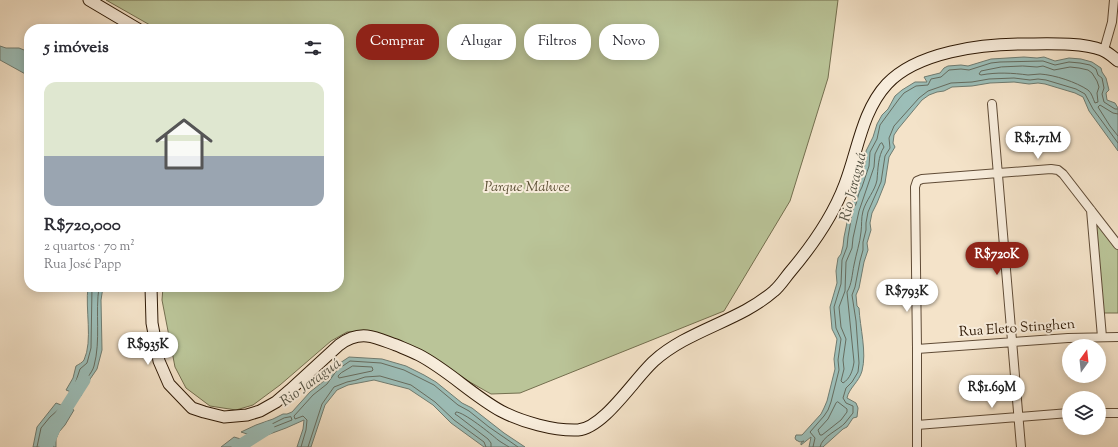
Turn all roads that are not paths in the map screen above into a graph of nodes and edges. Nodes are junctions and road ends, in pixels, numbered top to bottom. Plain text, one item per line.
1 (89, 0) edge
2 (1114, 0) edge
3 (130, 24) edge
4 (1104, 50) junction
5 (1118, 61) edge
6 (992, 104) dead end
7 (998, 174) junction
8 (1092, 210) junction
9 (1118, 245) edge
10 (151, 292) edge
11 (1102, 337) junction
12 (1118, 337) edge
13 (1012, 342) junction
14 (917, 349) junction
15 (1106, 413) edge
16 (1118, 413) edge
17 (1062, 414) edge
18 (1019, 417) junction
19 (917, 425) junction
20 (917, 447) edge
21 (1021, 447) edge

1 - 3 main road
2 - 4 street
4 - 5 main road
4 - 10 main road
6 - 7 street
7 - 8 street
7 - 13 street
7 - 14 street
8 - 9 street
8 - 11 street
11 - 12 street, Rua Eleto Stinghen
11 - 13 street, Rua Eleto Stinghen
13 - 14 street, Rua Eleto Stinghen
13 - 18 street
14 - 19 street
15 - 16 street
17 - 18 street
18 - 19 street
18 - 21 street
19 - 20 street

